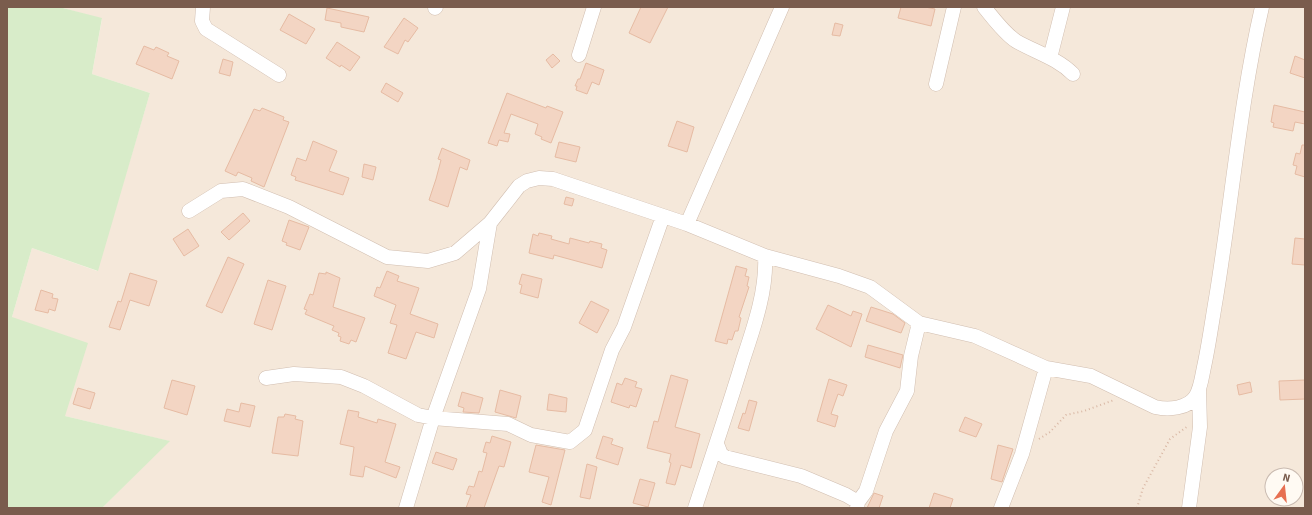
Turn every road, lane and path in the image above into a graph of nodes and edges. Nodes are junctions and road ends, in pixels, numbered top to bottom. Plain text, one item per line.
1 (204, 7) edge
2 (594, 7) edge
3 (782, 7) edge
4 (954, 7) edge
5 (984, 7) edge
6 (1063, 7) edge
7 (1262, 7) edge
8 (579, 55) dead end
9 (1050, 58) junction
10 (1073, 74) dead end
11 (279, 75) dead end
12 (936, 84) dead end
13 (189, 211) dead end
14 (663, 216) junction
15 (490, 223) junction
16 (687, 224) junction
17 (766, 256) junction
18 (919, 323) junction
19 (1046, 368) junction
20 (266, 378) dead end
21 (1199, 388) junction
22 (1128, 394) junction
23 (1200, 417) junction
24 (432, 418) junction
25 (1037, 441) dead end
26 (717, 444) junction
27 (857, 505) edge
28 (406, 508) edge
29 (695, 508) edge
30 (1001, 508) edge
31 (1137, 508) edge
32 (1189, 508) edge

1 - 11 street
2 - 8 street
3 - 16 street
4 - 12 street
5 - 9 street
6 - 9 street
7 - 21 street
9 - 10 street
13 - 15 street
14 - 15 street
14 - 16 street
14 - 24 street
15 - 24 street
16 - 17 street
17 - 18 street
17 - 26 street
18 - 19 street
18 - 27 street
19 - 22 street
19 - 30 street
20 - 24 street
21 - 22 street
21 - 23 street
22 - 25 path
23 - 31 path
23 - 32 street
24 - 28 street
26 - 27 street
26 - 29 street

